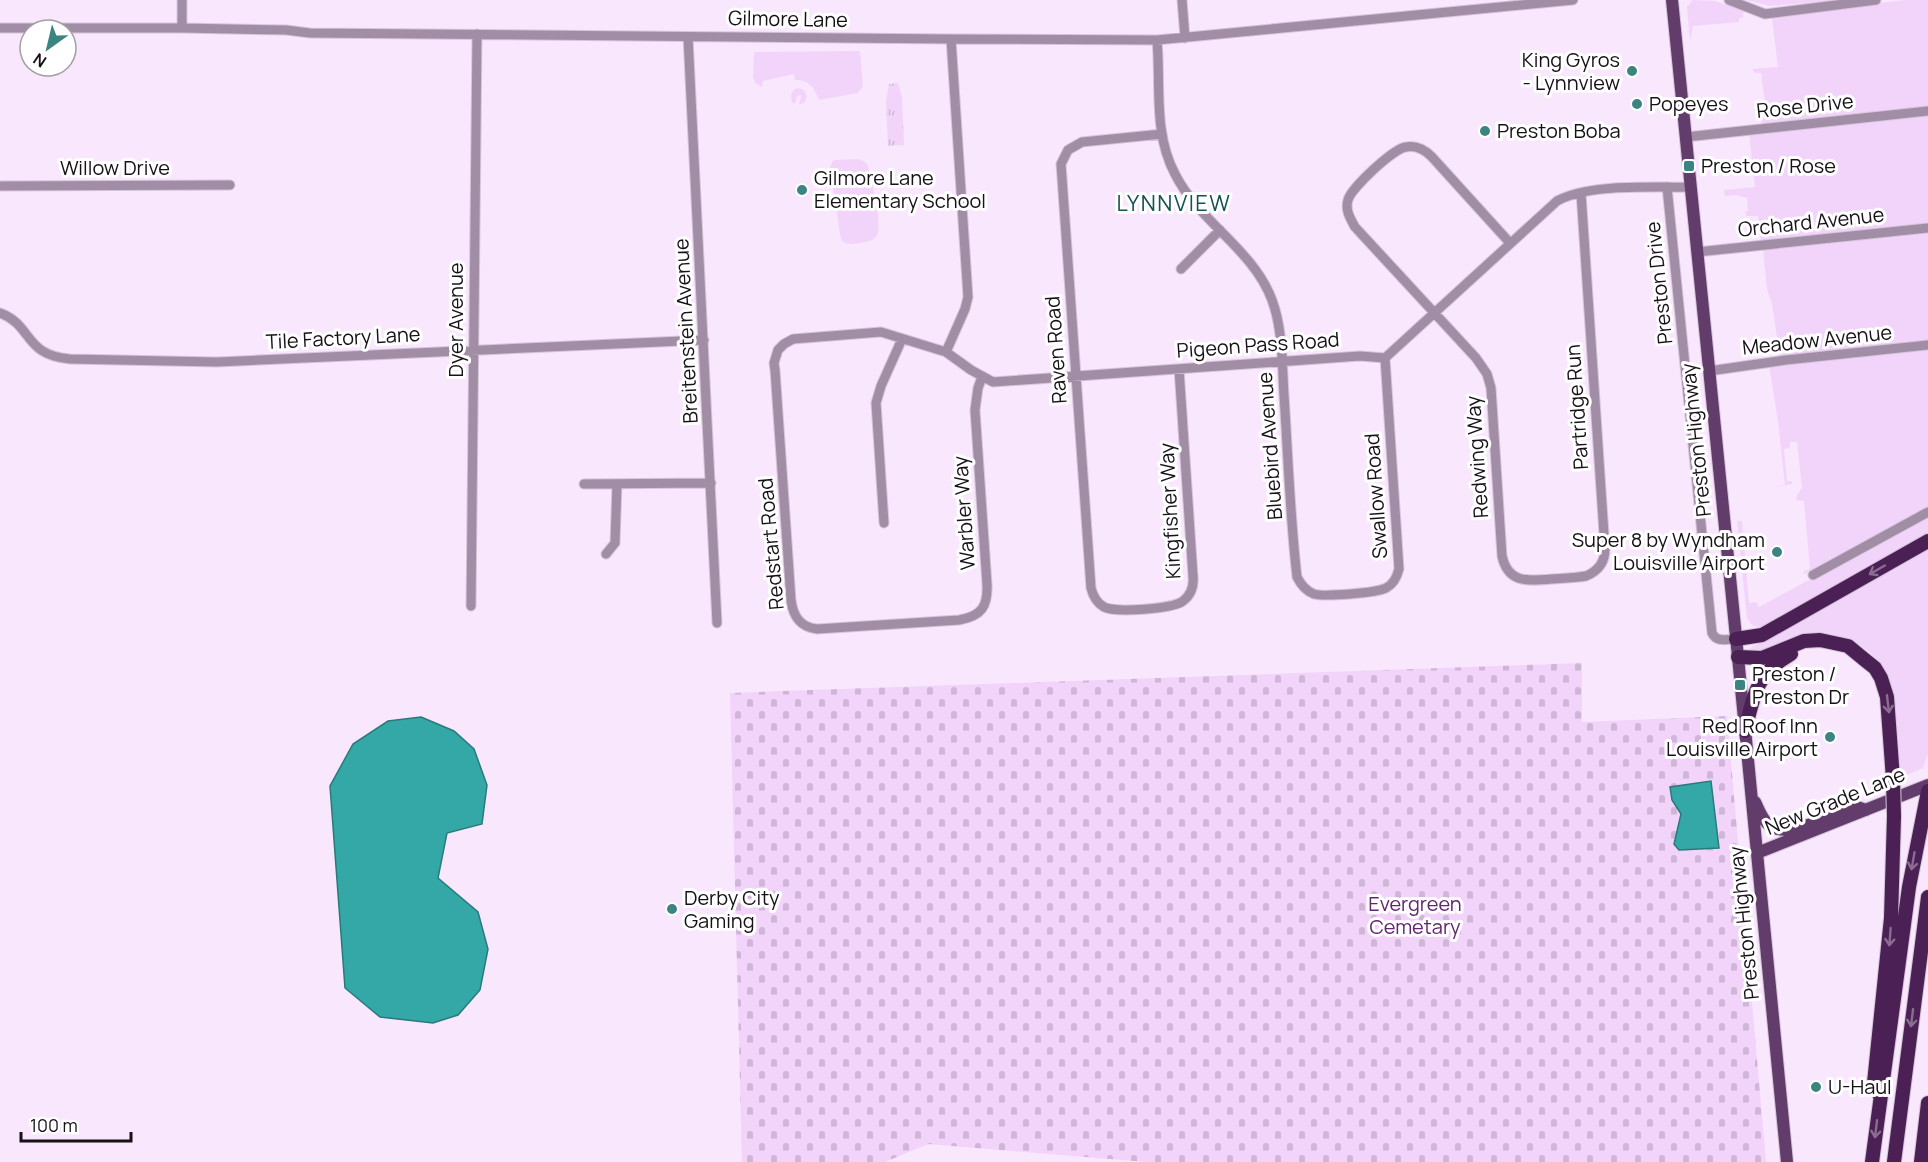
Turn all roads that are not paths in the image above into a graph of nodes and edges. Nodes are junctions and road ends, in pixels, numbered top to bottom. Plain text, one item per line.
1 (182, 0) edge
2 (1182, 0) edge
3 (1573, 0) edge
4 (1672, 0) edge
5 (1876, 0) edge
6 (1733, 1) edge
7 (1506, 3) edge
8 (0, 28) edge
9 (182, 28) junction
10 (477, 34) junction
11 (688, 37) junction
12 (1185, 38) junction
13 (951, 39) junction
14 (1157, 40) junction
15 (1928, 111) edge
16 (1162, 134) junction
17 (1686, 136) junction
18 (230, 185) dead end
19 (0, 186) edge
20 (1691, 187) junction
21 (1667, 188) junction
22 (1581, 193) junction
23 (1928, 228) edge
24 (1220, 230) junction
25 (1510, 243) junction
26 (1697, 252) junction
27 (1181, 269) dead end
28 (0, 313) edge
29 (1435, 313) junction
30 (902, 339) junction
31 (704, 340) junction
32 (1928, 345) edge
33 (780, 347) joint
34 (474, 349) junction
35 (946, 352) junction
36 (1385, 358) junction
37 (1282, 360) junction
38 (1179, 369) junction
39 (1709, 371) junction
40 (1076, 376) junction
41 (982, 377) junction
42 (711, 483) junction
43 (584, 484) dead end
44 (617, 484) junction
45 (1928, 512) edge
46 (884, 523) dead end
47 (1928, 541) edge
48 (606, 554) dead end
49 (1813, 574) dead end
50 (1552, 579) joint
51 (1348, 594) joint
52 (471, 606) dead end
53 (1138, 608) joint
54 (948, 620) joint
55 (717, 623) dead end
56 (1736, 639) junction
57 (1860, 655) junction
58 (1738, 657) junction
59 (1745, 731) junction
60 (1928, 785) edge
61 (1751, 791) junction
62 (1926, 797) edge
63 (1866, 810) junction
64 (1757, 854) junction
65 (1928, 897) edge
66 (1880, 1096) junction
67 (1928, 1103) edge
68 (1786, 1162) edge
69 (1872, 1162) edge
70 (1894, 1162) edge
71 (1921, 1162) edge

1 - 9 street
2 - 12 street
3 - 7 street, Gilmore Lane
4 - 17 main road, Preston Highway
5 - 6 street
7 - 12 street, Gilmore Lane
8 - 9 street, Gilmore Lane
9 - 10 street, Gilmore Lane
10 - 11 street, Gilmore Lane
10 - 34 street, Dyer Avenue
11 - 13 street, Gilmore Lane
11 - 31 street, Breitenstein Avenue
12 - 14 street, Gilmore Lane
13 - 14 street, Gilmore Lane
13 - 35 street
14 - 16 street, Bluebird Avenue
15 - 17 street, Rose Drive
16 - 24 street, Bluebird Avenue
16 - 40 street, Raven Road
17 - 20 main road, Preston Highway
18 - 19 street, Willow Drive
20 - 21 street
20 - 26 main road, Preston Highway
21 - 22 street
21 - 56 street, Preston Drive
22 - 25 street
22 - 50 street, Partridge Run
23 - 26 street, Orchard Avenue
24 - 27 street
24 - 37 street, Bluebird Avenue
25 - 29 street
25 - 29 street, Redwing Way
26 - 39 main road, Preston Highway
28 - 34 street, Tile Factory Lane
29 - 36 street
29 - 50 street, Redwing Way
30 - 33 street, Pigeon Pass Road
30 - 35 street, Pigeon Pass Road
30 - 46 street
31 - 34 street, Tile Factory Lane
31 - 42 street, Breitenstein Avenue
32 - 39 street, Meadow Avenue
33 - 54 street, Redstart Road
34 - 52 street, Dyer Avenue
35 - 41 street, Pigeon Pass Road
36 - 37 street, Pigeon Pass Road
36 - 51 street, Swallow Road
37 - 38 street, Pigeon Pass Road
37 - 51 street, Bluebird Avenue
38 - 40 street, Pigeon Pass Road
38 - 53 street, Kingfisher Way
39 - 56 main road, Preston Highway
40 - 41 street, Pigeon Pass Road
40 - 53 street, Raven Road
41 - 54 street, Warbler Way
42 - 44 street
42 - 55 street, Breitenstein Avenue
43 - 44 street
44 - 48 street
45 - 49 street
47 -> 56 highway
56 - 58 main road, Preston Highway
57 - 58 highway
57 - 59 highway
57 -> 66 highway, bridge
58 - 59 main road, Preston Highway
59 - 61 main road, Preston Highway
60 - 63 main road, New Grade Lane
61 - 63 main road
61 - 64 main road, Preston Highway
62 -> 66 highway
63 - 64 main road, New Grade Lane
64 - 68 main road, Preston Highway
65 -> 70 highway
66 -> 69 highway
67 - 71 highway

